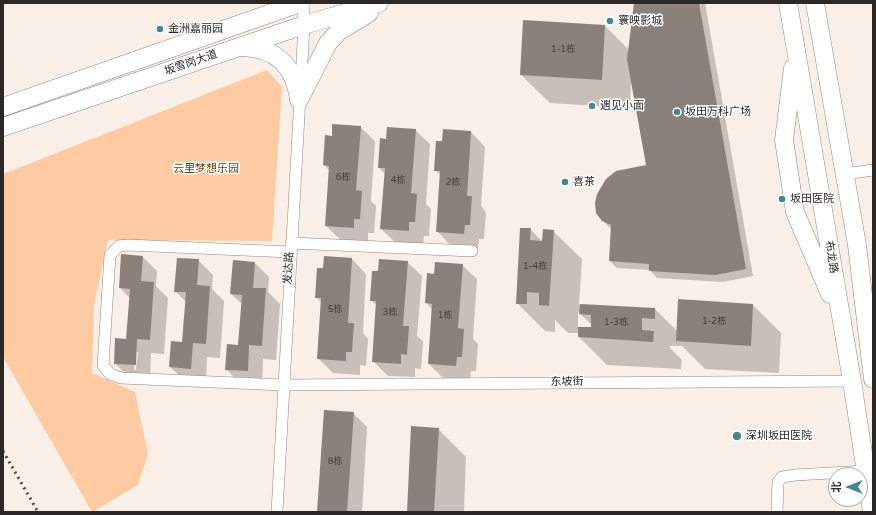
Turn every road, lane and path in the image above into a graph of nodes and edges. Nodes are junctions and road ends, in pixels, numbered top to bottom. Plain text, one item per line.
1 (265, 3) edge
2 (301, 3) edge
3 (379, 3) edge
4 (385, 3) edge
5 (788, 3) edge
6 (818, 9) edge
7 (304, 25) junction
8 (225, 29) junction
9 (796, 47) junction
10 (229, 50) junction
11 (299, 100) junction
12 (3, 107) edge
13 (3, 127) edge
14 (873, 170) edge
15 (845, 174) junction
16 (291, 247) junction
17 (472, 251) dead end
18 (842, 321) junction
19 (873, 379) edge
20 (852, 381) junction
21 (283, 385) junction
22 (864, 467) edge
23 (828, 473) edge
24 (868, 489) edge
25 (277, 512) edge
26 (777, 512) edge
27 (872, 512) edge

1 - 8 main road
2 - 7 street, 发达路
2 - 8 main road, 坂雪岗大道
3 - 7 main road, 坂雪岗大道
4 - 11 main road
5 - 9 main road, 布龙路
6 - 15 main road
7 - 10 main road, 坂雪岗大道
7 - 11 street, 发达路
8 - 12 main road, 坂雪岗大道
9 - 18 main road, 布龙路
9 - 18 main road
10 - 11 main road
10 - 13 main road, 坂雪岗大道
11 - 16 street, 发达路
14 - 15 street
15 - 19 main road
16 - 17 street, 东坡街
16 - 21 street, 发达路
16 - 21 street, 东坡街
18 - 20 main road, 布龙路
20 - 21 street, 东坡街
20 - 22 main road, 布龙路
21 - 25 street, 发达路
23 - 26 street
24 - 27 main road, 布龙路

